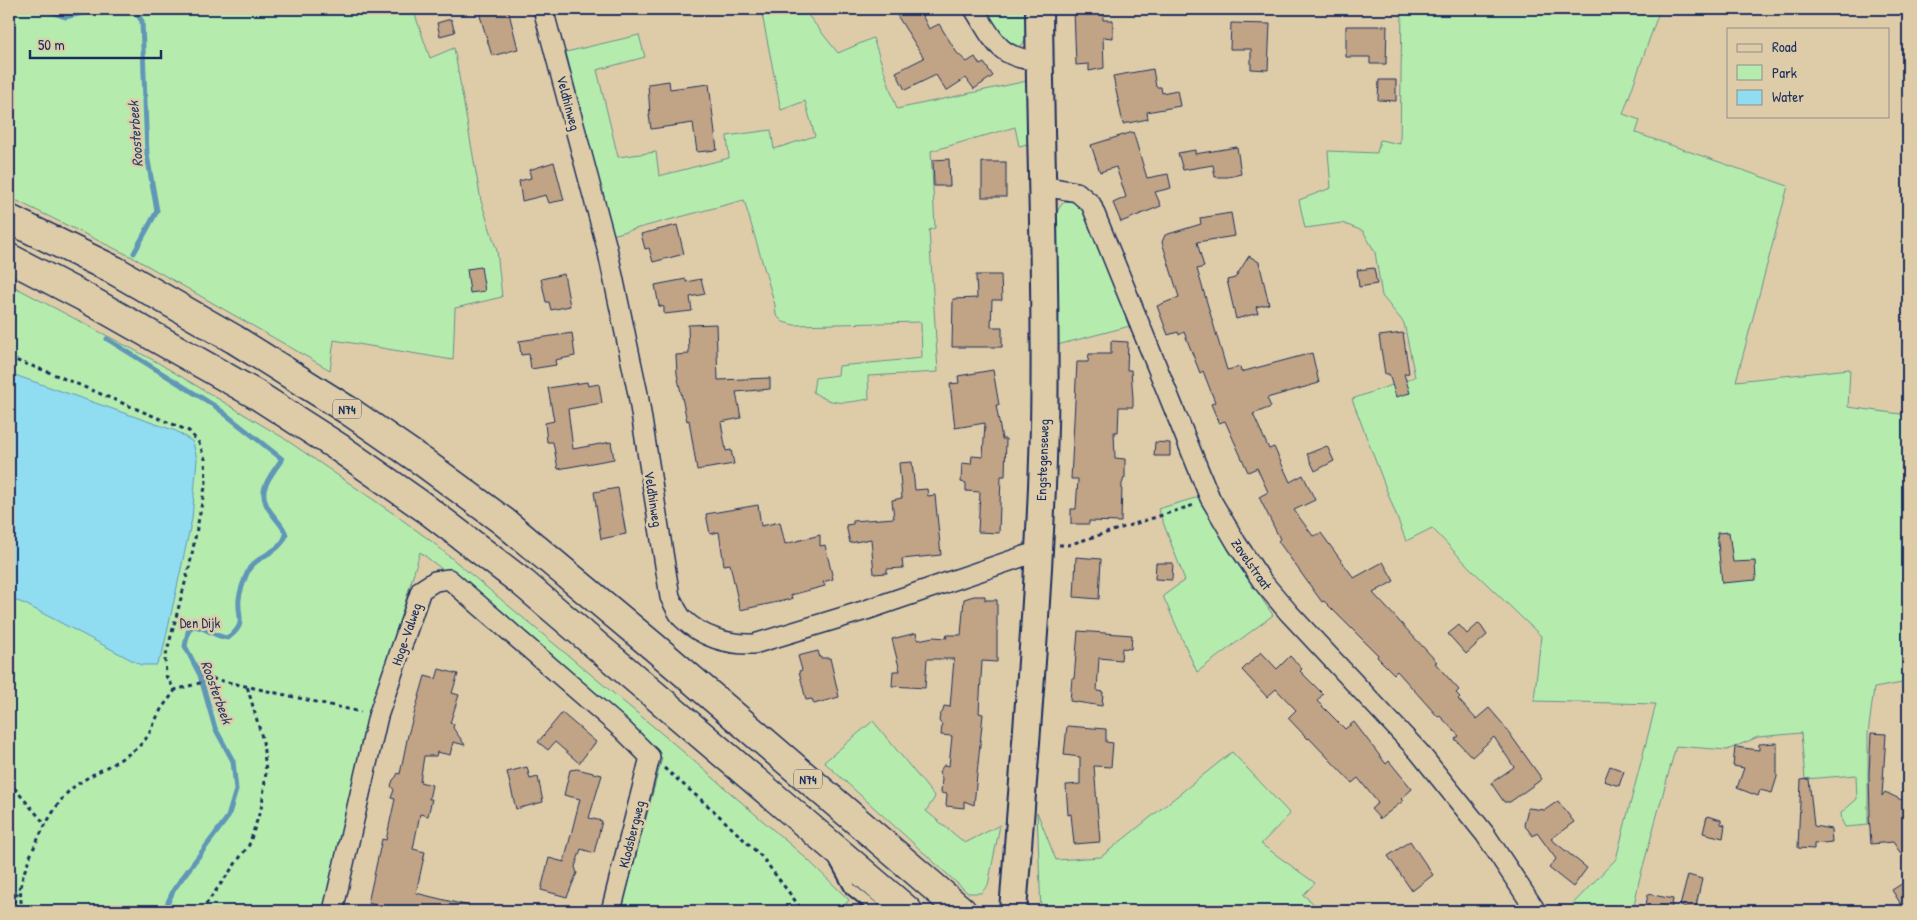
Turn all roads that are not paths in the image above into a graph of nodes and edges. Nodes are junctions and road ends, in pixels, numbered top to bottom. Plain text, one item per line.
1 (543, 9) edge
2 (974, 9) edge
3 (1039, 9) edge
4 (1039, 60) junction
5 (1042, 186) junction
6 (9, 218) edge
7 (9, 258) edge
8 (1040, 551) junction
9 (650, 757) joint
10 (823, 840) junction
11 (333, 911) edge
12 (611, 911) edge
13 (878, 911) edge
14 (908, 911) edge
15 (962, 911) edge
16 (1014, 911) edge
17 (1536, 911) edge

1 - 8 street, Veldhinweg
2 - 4 street
3 - 4 street, Engstegenseweg
4 - 5 street, Engstegenseweg
5 - 8 street, Engstegenseweg
5 - 17 street, Zavelstraat
6 - 15 highway, N74
7 - 10 highway, N74
8 - 16 street, Engstegenseweg
9 - 11 street, Hoge-Valweg
9 - 12 street, Klodsbergweg
10 - 13 lane
10 - 14 highway, N74

